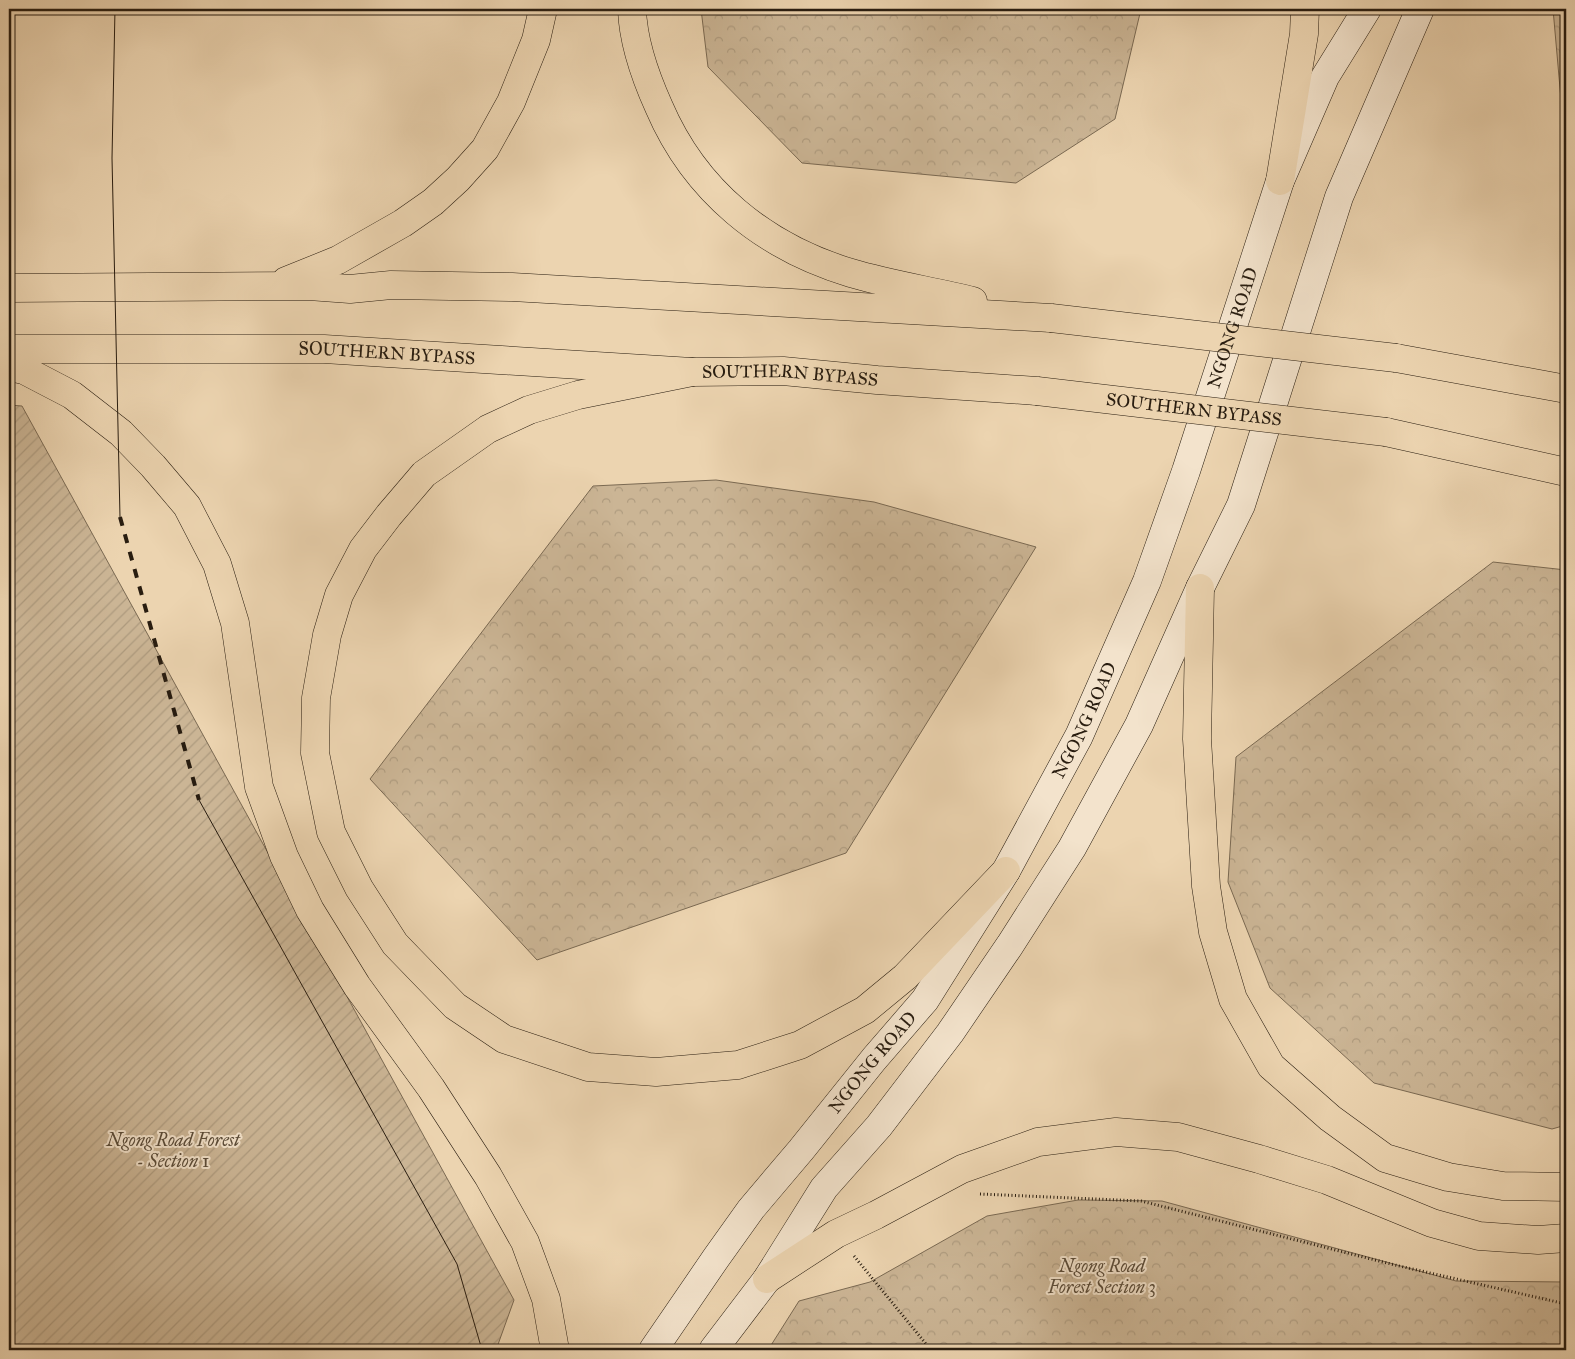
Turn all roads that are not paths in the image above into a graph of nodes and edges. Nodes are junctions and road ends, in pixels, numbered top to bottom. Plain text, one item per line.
1 (543, 9) edge
2 (632, 9) edge
3 (1305, 9) edge
4 (1367, 9) edge
5 (1420, 9) edge
6 (1280, 182) junction
7 (273, 287) junction
8 (9, 288) edge
9 (1051, 318) junction
10 (9, 349) edge
11 (9, 367) edge
12 (692, 372) junction
13 (1566, 389) edge
14 (1566, 472) edge
15 (1200, 588) junction
16 (1006, 871) junction
17 (1566, 1186) edge
18 (1566, 1238) edge
19 (767, 1279) junction
20 (555, 1350) edge
21 (653, 1350) edge
22 (713, 1350) edge

1 - 7 highway
2 - 9 highway
3 - 6 highway
4 - 6 main road, NGONG ROAD
5 - 15 main road
6 - 16 main road, NGONG ROAD
7 - 8 highway
7 - 9 highway
9 - 13 highway, bridge
10 - 12 highway, SOUTHERN BYPASS
11 - 20 highway
12 - 14 highway, SOUTHERN BYPASS, bridge
12 - 16 highway
15 - 17 highway
15 - 19 main road
16 - 21 main road, NGONG ROAD
18 - 19 highway
19 - 22 main road

